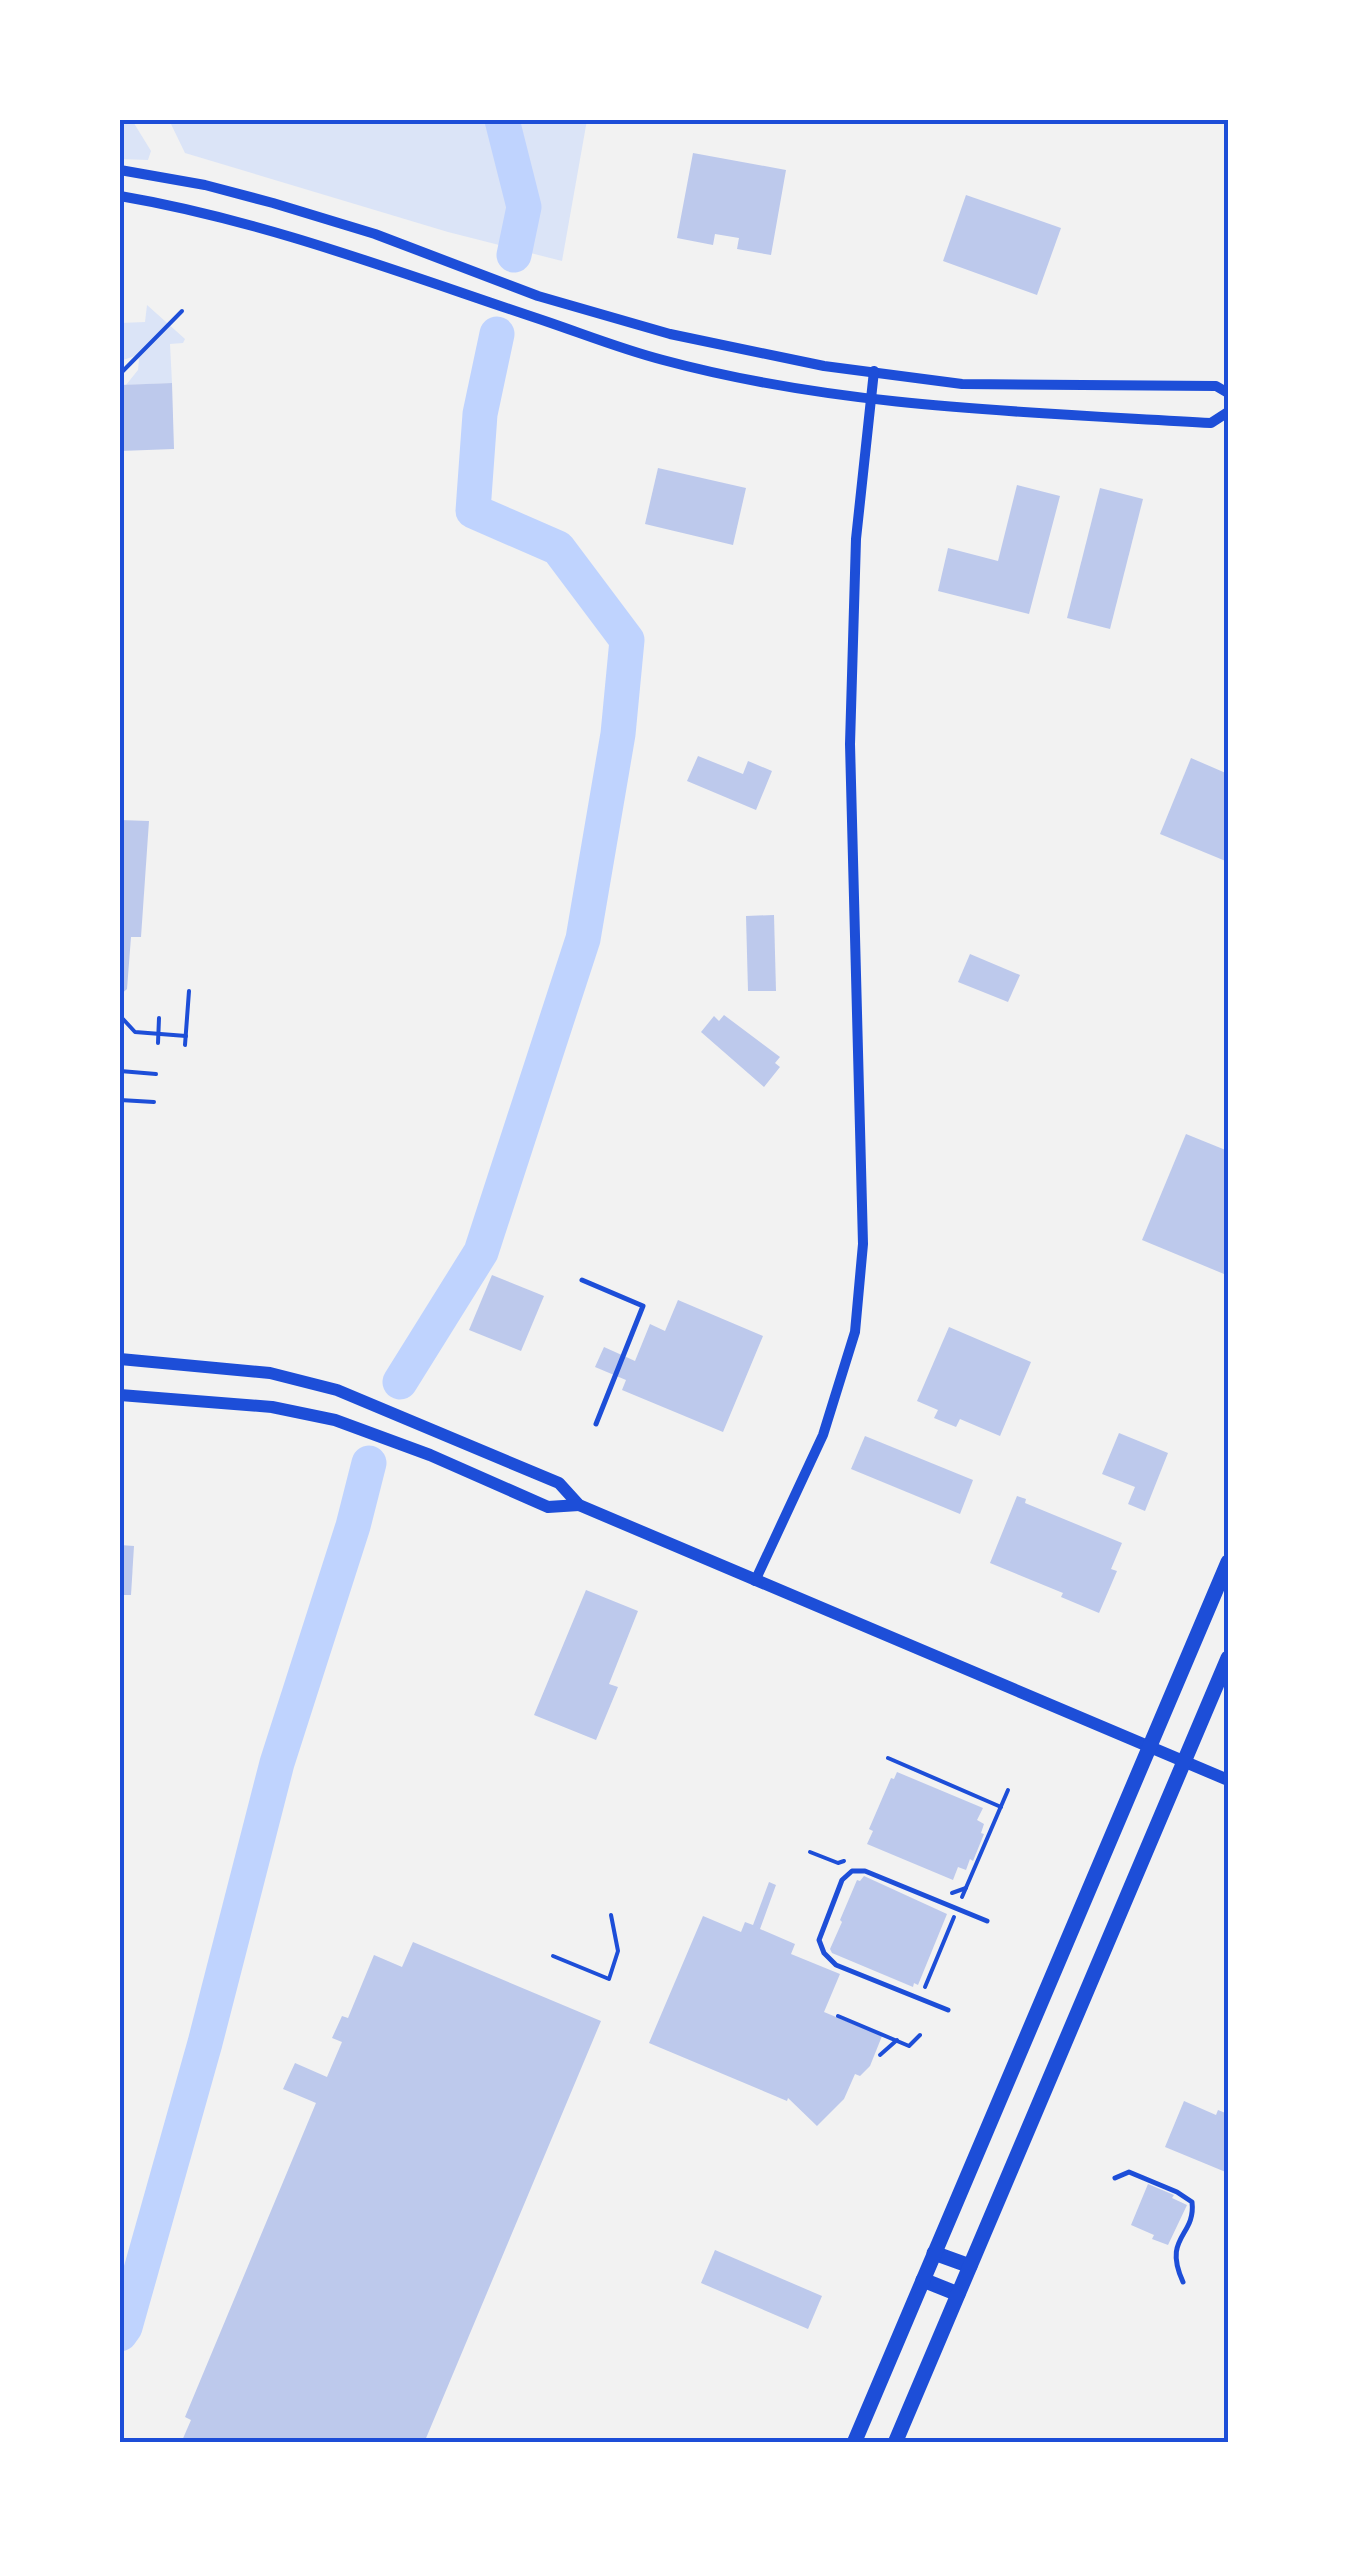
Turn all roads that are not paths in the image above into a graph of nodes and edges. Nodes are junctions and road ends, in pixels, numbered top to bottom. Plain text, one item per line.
1 (120, 170) edge
2 (181, 181) junction
3 (120, 196) edge
4 (177, 207) junction
5 (606, 316) junction
6 (598, 338) junction
7 (874, 371) junction
8 (1228, 393) edge
9 (871, 397) junction
10 (1228, 412) edge
11 (582, 1280) dead end
12 (120, 1359) edge
13 (120, 1395) edge
14 (596, 1424) dead end
15 (578, 1505) junction
16 (1228, 1562) edge
17 (755, 1581) junction
18 (1228, 1658) edge
19 (1150, 1748) junction
20 (1184, 1762) junction
21 (1228, 1780) edge
22 (986, 1921) dead end
23 (948, 2010) dead end
24 (1115, 2178) dead end
25 (934, 2253) junction
26 (970, 2266) junction
27 (923, 2280) junction
28 (1184, 2282) dead end
29 (958, 2294) junction
30 (854, 2443) edge
31 (894, 2443) edge

1 - 2 street
2 - 4 street
2 - 5 street
3 - 4 street
4 - 6 street
5 - 6 street
5 - 7 street
6 - 9 street
7 - 8 street
7 - 9 street
9 - 10 street
9 - 17 street
11 - 14 lane
12 - 15 street
13 - 15 street
15 - 17 street
16 - 19 main road
17 - 19 street
18 - 20 main road
19 - 20 street
19 - 25 main road
20 - 21 street
20 - 26 main road
22 - 23 lane
24 - 28 lane
25 - 26 main road
25 - 27 main road
26 - 29 main road
27 - 29 main road
27 - 30 main road
29 - 31 main road

